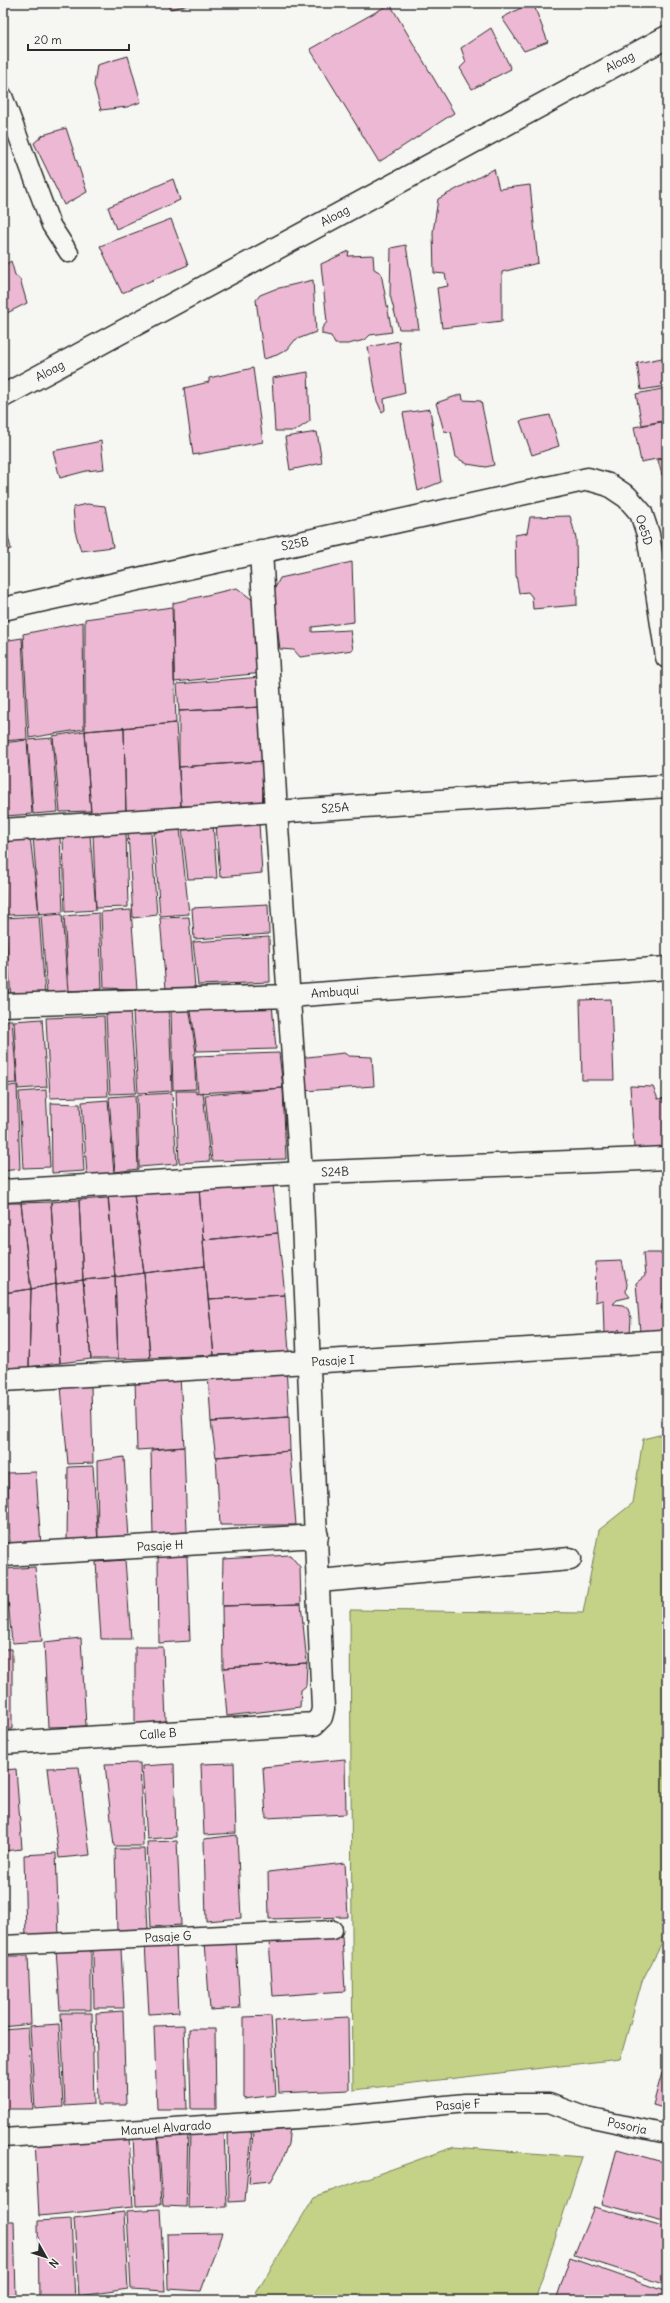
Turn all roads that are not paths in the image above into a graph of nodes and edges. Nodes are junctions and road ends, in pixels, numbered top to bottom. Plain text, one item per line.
1 (667, 37) edge
2 (3, 96) edge
3 (69, 253) dead end
4 (3, 396) edge
5 (588, 479) joint
6 (261, 551) junction
7 (3, 609) edge
8 (667, 657) edge
9 (667, 786) edge
10 (276, 812) junction
11 (3, 830) edge
12 (667, 968) edge
13 (289, 996) junction
14 (3, 1005) edge
15 (667, 1158) edge
16 (301, 1173) junction
17 (3, 1191) edge
18 (663, 1341) dead end
19 (310, 1362) junction
20 (3, 1380) edge
21 (317, 1536) junction
22 (3, 1555) edge
23 (570, 1559) dead end
24 (318, 1581) junction
25 (3, 1744) edge
26 (333, 1930) dead end
27 (3, 1945) edge
28 (328, 2117) joint
29 (587, 2117) joint
30 (667, 2134) edge
31 (3, 2138) edge

1 - 4 street, Aloag
2 - 3 lane
5 - 6 street, S25B
5 - 8 street, Oe5D
6 - 7 street, S25B
6 - 10 street
9 - 10 street, S25A
10 - 11 street, S25A
10 - 13 street
12 - 13 street, Ambuqui
13 - 14 street, Ambuqui
13 - 16 street
15 - 16 street, S24B
16 - 17 street, S24B
16 - 19 street
18 - 19 street, Pasaje I
19 - 20 street, Pasaje I
19 - 21 street
21 - 22 street, Pasaje H
21 - 24 street
23 - 24 street
24 - 25 street, Calle B
26 - 27 lane, Pasaje G
28 - 29 lane, Pasaje F
28 - 31 lane, Manuel Alvarado
29 - 30 lane, Posorja

